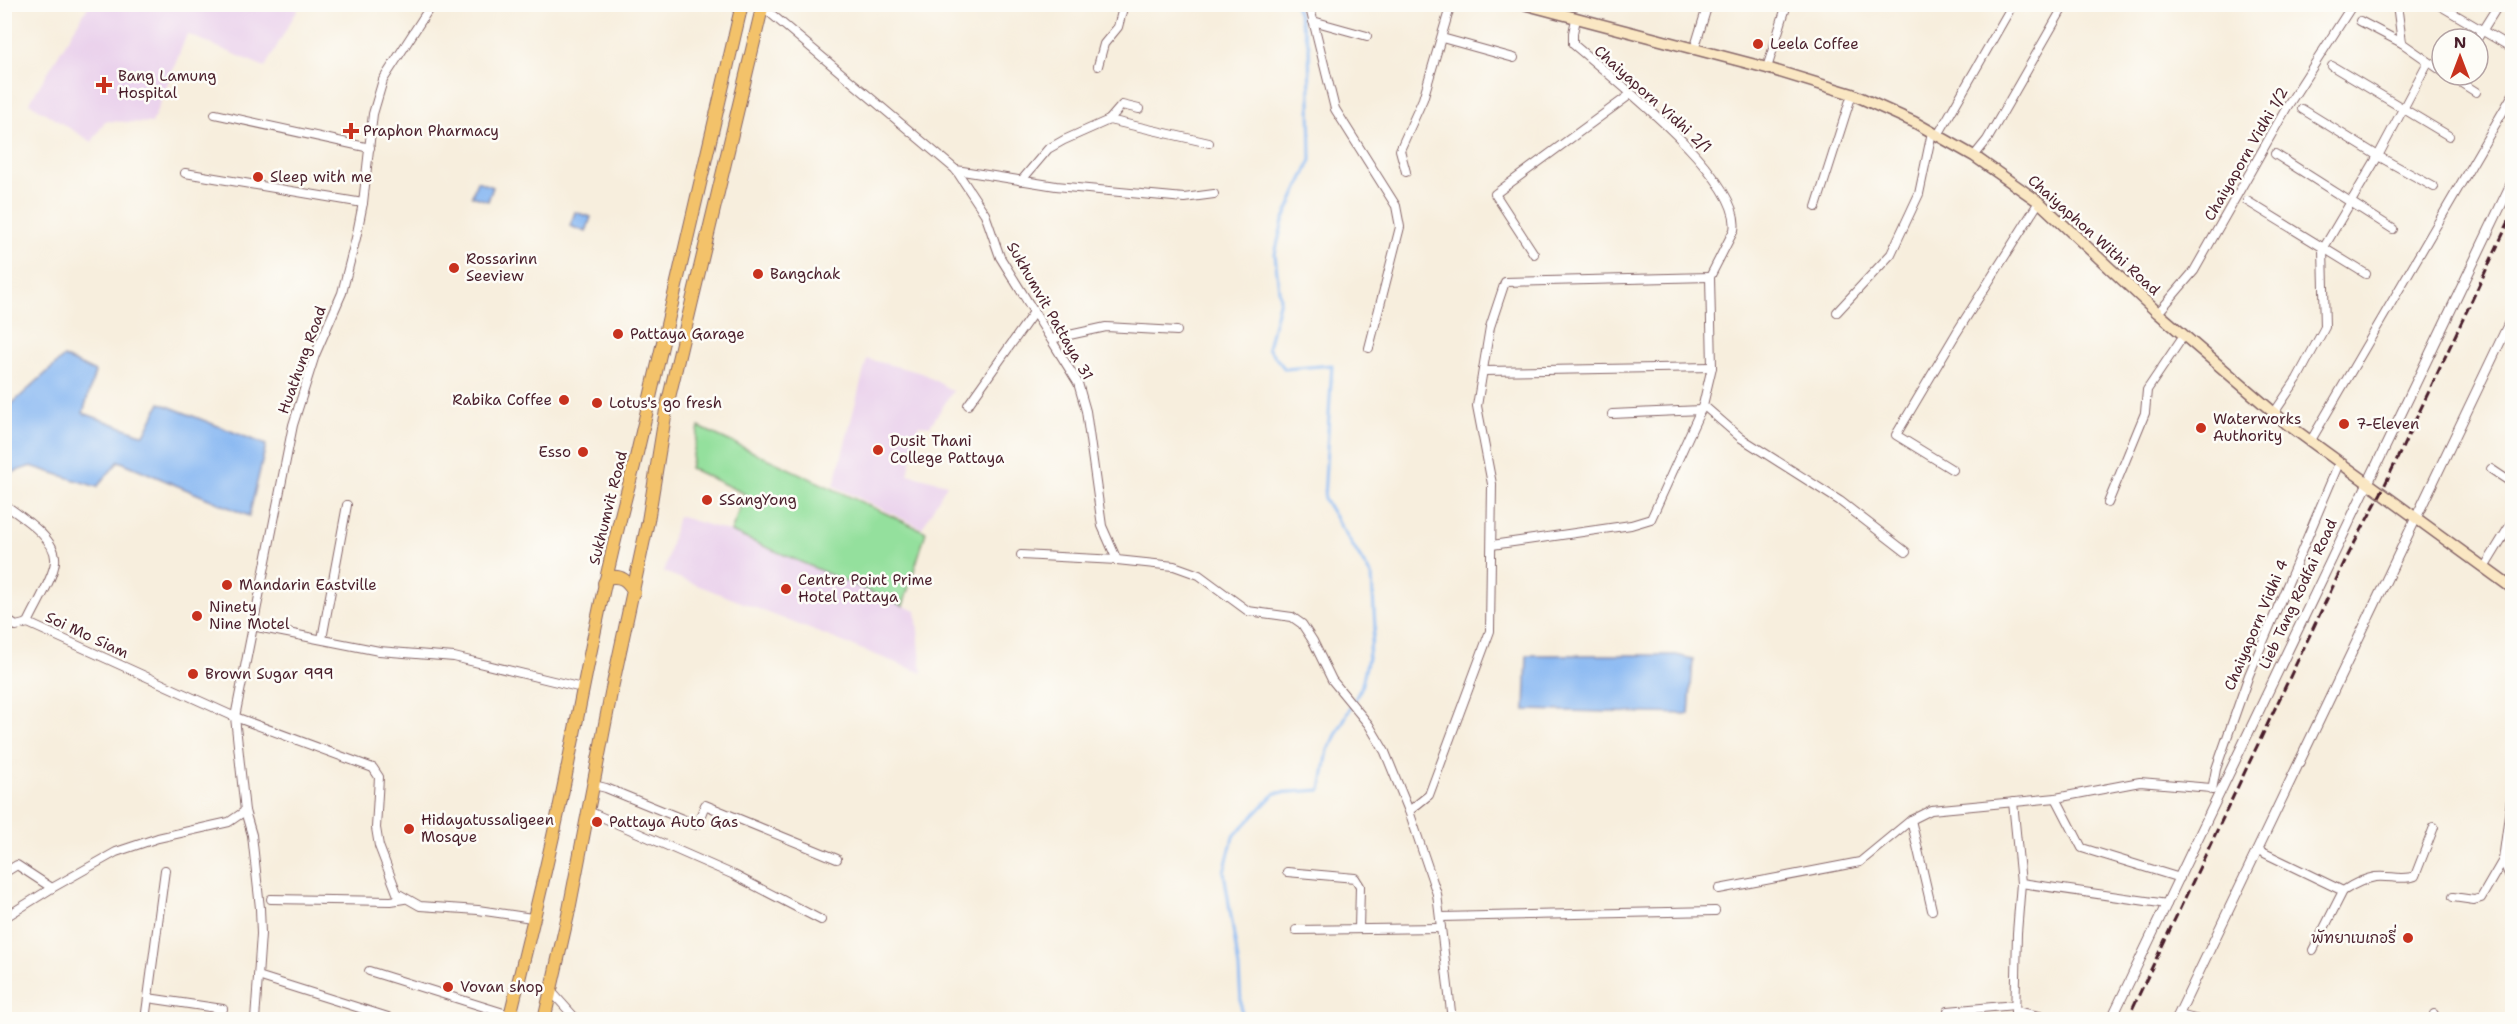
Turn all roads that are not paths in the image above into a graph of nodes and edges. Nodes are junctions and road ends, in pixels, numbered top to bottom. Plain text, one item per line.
1 (432, 4) edge
2 (742, 4) edge
3 (1125, 4) edge
4 (1309, 4) edge
5 (1451, 4) edge
6 (1523, 4) edge
7 (1708, 4) edge
8 (1787, 4) edge
9 (2013, 4) edge
10 (2065, 4) edge
11 (2353, 4) edge
12 (2397, 4) edge
13 (2499, 4) edge
14 (2439, 5) edge
15 (763, 6) edge
16 (1576, 19) junction
17 (1313, 21) junction
18 (2360, 21) dead end
19 (2478, 27) edge
20 (2485, 27) edge
21 (2490, 34) edge
22 (1367, 36) dead end
23 (1442, 38) junction
24 (2402, 43) junction
25 (2512, 48) edge
26 (1694, 50) junction
27 (1514, 58) dead end
28 (2428, 62) joint
29 (1098, 66) dead end
30 (2332, 66) dead end
31 (1767, 68) junction
32 (2468, 87) edge
33 (2476, 92) dead end
34 (1630, 93) junction
35 (1852, 94) junction
36 (2512, 96) edge
37 (1139, 109) dead end
38 (2302, 109) dead end
39 (2403, 109) junction
40 (215, 114) dead end
41 (1109, 120) junction
42 (1935, 134) junction
43 (2449, 136) dead end
44 (1209, 143) dead end
45 (370, 148) junction
46 (2275, 154) dead end
47 (1974, 156) junction
48 (2378, 156) junction
49 (956, 170) junction
50 (1407, 172) dead end
51 (186, 173) dead end
52 (1021, 181) junction
53 (2512, 182) edge
54 (2434, 188) dead end
55 (1214, 194) dead end
56 (2247, 201) dead end
57 (2039, 202) junction
58 (2350, 202) junction
59 (363, 203) junction
60 (1816, 207) dead end
61 (2393, 230) dead end
62 (2323, 249) junction
63 (1534, 254) dead end
64 (2366, 274) dead end
65 (1710, 277) junction
66 (1034, 312) junction
67 (1837, 312) dead end
68 (2158, 313) junction
69 (2512, 317) edge
70 (1176, 330) dead end
71 (2184, 335) junction
72 (1051, 339) junction
73 (1369, 348) dead end
74 (1712, 367) junction
75 (1483, 371) junction
76 (968, 405) dead end
77 (1702, 407) junction
78 (2274, 413) junction
79 (1612, 414) dead end
80 (2310, 442) junction
81 (2339, 463) junction
82 (2491, 469) dead end
83 (1953, 470) dead end
84 (2367, 483) junction
85 (2512, 483) edge
86 (2108, 503) dead end
87 (4, 504) edge
88 (347, 505) dead end
89 (2416, 517) junction
90 (2512, 522) edge
91 (1492, 545) junction
92 (1906, 552) dead end
93 (1021, 555) dead end
94 (1118, 560) junction
95 (2484, 568) junction
96 (604, 583) junction
97 (2512, 588) edge
98 (634, 592) junction
99 (4, 618) edge
100 (28, 622) junction
101 (252, 626) junction
102 (322, 639) junction
103 (582, 688) junction
104 (235, 717) junction
105 (594, 785) junction
106 (2211, 788) junction
107 (2512, 792) edge
108 (2056, 798) junction
109 (2217, 800) junction
110 (2013, 802) junction
111 (245, 811) junction
112 (588, 811) junction
113 (1409, 811) junction
114 (1911, 820) junction
115 (2434, 827) dead end
116 (2258, 850) junction
117 (837, 859) dead end
118 (2503, 860) junction
119 (165, 870) dead end
120 (1287, 872) dead end
121 (4, 873) edge
122 (2180, 878) junction
123 (2512, 882) edge
124 (2022, 884) junction
125 (52, 888) junction
126 (1719, 888) dead end
127 (2343, 891) junction
128 (2453, 897) dead end
129 (404, 898) junction
130 (271, 899) dead end
131 (2167, 904) junction
132 (1932, 910) dead end
133 (1715, 912) dead end
134 (1441, 917) junction
135 (4, 918) edge
136 (532, 918) junction
137 (821, 920) dead end
138 (1441, 928) junction
139 (1359, 929) junction
140 (1296, 930) dead end
141 (2313, 950) dead end
142 (369, 971) dead end
143 (258, 976) junction
144 (551, 991) junction
145 (148, 998) junction
146 (223, 1009) dead end
147 (1948, 1011) dead end
148 (2015, 1012) edge
149 (388, 1017) dead end
150 (510, 1017) edge
151 (2177, 1017) edge
152 (145, 1020) edge
153 (255, 1020) edge
154 (544, 1020) edge
155 (577, 1020) edge
156 (1452, 1020) edge
157 (2060, 1020) edge
158 (2111, 1020) edge
159 (2199, 1020) edge

1 - 45 street, Huathung Road
2 - 96 highway, Sukhumvit Road
3 - 29 street
4 - 17 street
5 - 23 street
6 - 16 main road, Chaiyaphon Withi Road
7 - 26 street
8 - 31 street
9 - 42 street
10 - 47 street
11 - 68 street, Chaiyaporn Vidhi 1/2
12 - 24 street
13 - 20 street
14 - 19 street
15 - 49 street, Sukhumvit Pattaya 31
15 - 98 highway
16 - 26 main road, Chaiyaphon Withi Road
16 - 34 street, Chaiyaporn Vidhi 2/1
17 - 22 street
17 - 73 street
18 - 24 street
21 - 25 street
23 - 27 street
23 - 50 street
24 - 28 street
26 - 31 main road, Chaiyaphon Withi Road
28 - 39 street
30 - 39 street
31 - 35 main road, Chaiyaphon Withi Road
32 - 33 street
34 - 63 street
34 - 65 street, Chaiyaporn Vidhi 2/1
35 - 42 main road, Chaiyaphon Withi Road
35 - 60 street
36 - 80 street
37 - 41 street
38 - 48 street
39 - 43 street
39 - 48 street
40 - 45 street
41 - 44 street
41 - 52 street
42 - 47 main road, Chaiyaphon Withi Road
42 - 67 street
45 - 59 street, Huathung Road
46 - 58 street
47 - 57 main road, Chaiyaphon Withi Road
48 - 54 street
48 - 58 street
49 - 52 street
49 - 66 street, Sukhumvit Pattaya 31
51 - 59 street
52 - 55 street
53 - 84 street, Lieb Tang Rodfai Road
56 - 62 street
57 - 68 main road, Chaiyaphon Withi Road
57 - 83 street
58 - 61 street
58 - 62 street
59 - 101 street, Huathung Road
62 - 64 street
62 - 78 street
65 - 74 street, Chaiyaporn Vidhi 2/1
65 - 75 street
66 - 72 street, Sukhumvit Pattaya 31
66 - 76 street
68 - 71 main road, Chaiyaphon Withi Road
69 - 89 street
70 - 72 street
71 - 78 main road, Chaiyaphon Withi Road
71 - 86 street
72 - 94 street, Sukhumvit Pattaya 31
74 - 75 street
74 - 77 street, Chaiyaporn Vidhi 2/1
75 - 91 street
77 - 79 street
77 - 91 street, Chaiyaporn Vidhi 2/1
77 - 92 street
78 - 80 main road, Chaiyaphon Withi Road
80 - 81 main road, Chaiyaphon Withi Road
81 - 84 main road, Chaiyaphon Withi Road
81 - 106 street, Chaiyaporn Vidhi 4
82 - 85 street
84 - 89 main road, Chaiyaphon Withi Road
84 - 109 street, Lieb Tang Rodfai Road
87 - 100 street, Soi Mo Siam
88 - 102 street
89 - 95 main road, Chaiyaphon Withi Road
89 - 116 street
90 - 95 street
91 - 113 street
93 - 94 street
94 - 113 street
95 - 97 main road, Chaiyaphon Withi Road
96 - 98 highway
96 - 103 highway, Sukhumvit Road
98 - 105 highway
99 - 100 street
100 - 104 street, Soi Mo Siam
101 - 102 street
101 - 104 street, Huathung Road
102 - 103 street
103 - 136 highway, Sukhumvit Road
104 - 111 street, Huathung Road
104 - 129 street, Soi Mo Siam
105 - 112 highway
105 - 117 street
106 - 108 street
106 - 109 street
107 - 118 street
108 - 110 street
108 - 122 street
109 - 122 street, Lieb Tang Rodfai Road
110 - 114 street
110 - 124 street
111 - 125 street
111 - 143 street, Huathung Road
112 - 137 street
112 - 144 highway
113 - 134 street
114 - 126 street
114 - 132 street
115 - 127 street
116 - 127 street
116 - 151 street
118 - 123 street
118 - 128 street
119 - 145 street
120 - 139 street
121 - 125 street
122 - 131 street, Lieb Tang Rodfai Road
124 - 131 street
124 - 148 street
125 - 135 street
127 - 141 street
129 - 130 street
129 - 136 street
131 - 158 street, Lieb Tang Rodfai Road
133 - 134 street
134 - 138 street
136 - 150 highway, Sukhumvit Road
138 - 139 street
138 - 156 street
139 - 140 street
142 - 150 street
143 - 149 street
143 - 153 street, Huathung Road
144 - 154 highway
144 - 155 street
145 - 146 street
145 - 152 street
147 - 148 street
148 - 157 street
151 - 159 street

